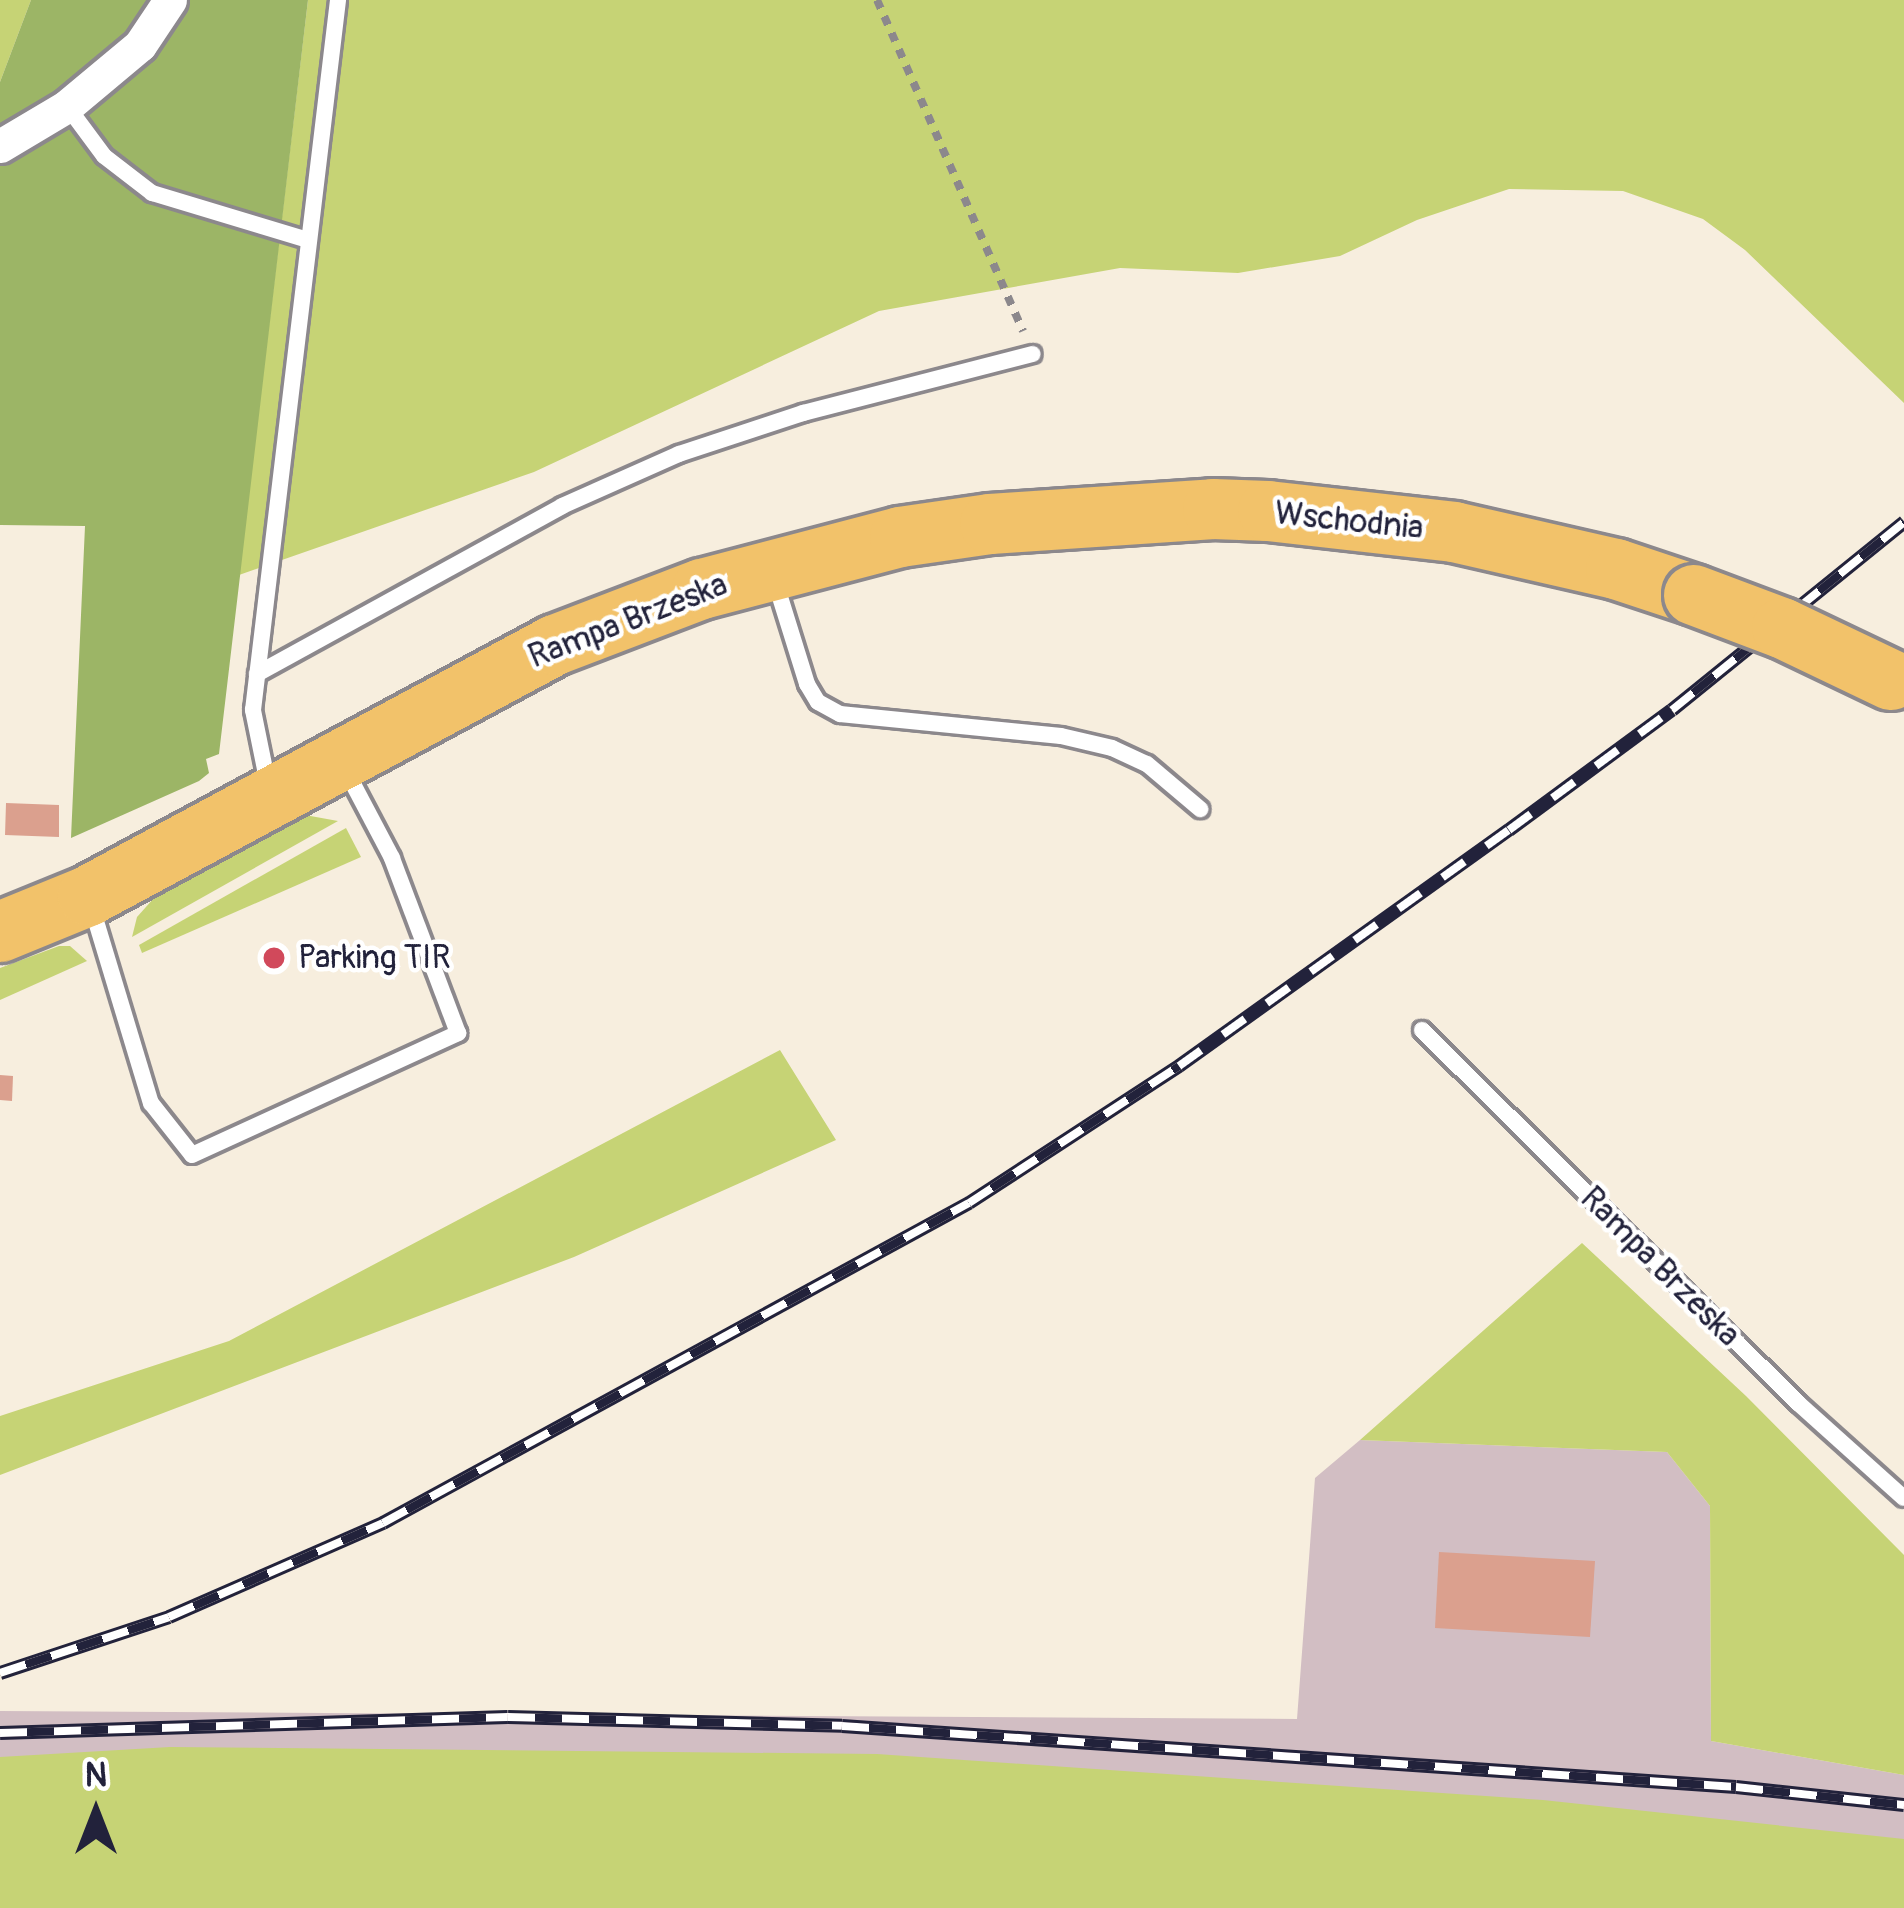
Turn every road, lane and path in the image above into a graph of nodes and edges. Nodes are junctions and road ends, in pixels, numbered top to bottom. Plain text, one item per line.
1 (170, 0) edge
2 (338, 0) edge
3 (877, 0) edge
4 (67, 106) junction
5 (0, 146) edge
6 (308, 241) junction
7 (1033, 354) joint
8 (771, 568) junction
9 (257, 674) junction
10 (1898, 684) edge
11 (339, 758) junction
12 (272, 798) junction
13 (1200, 809) dead end
14 (88, 896) junction
15 (0, 932) edge
16 (1422, 1030) dead end
17 (1904, 1498) edge

1 - 4 street
2 - 6 lane
3 - 7 path
4 - 5 street
4 - 6 lane
6 - 9 lane
7 - 9 lane
8 - 10 highway, Wschodnia, bridge
8 - 11 highway, Rampa Brzeska
8 - 13 lane, Rampa Brzeska
9 - 12 lane
11 - 12 highway, Rampa Brzeska
11 - 14 lane
12 - 14 highway, Rampa Brzeska
14 - 15 highway, Rampa Brzeska
16 - 17 lane, Rampa Brzeska

